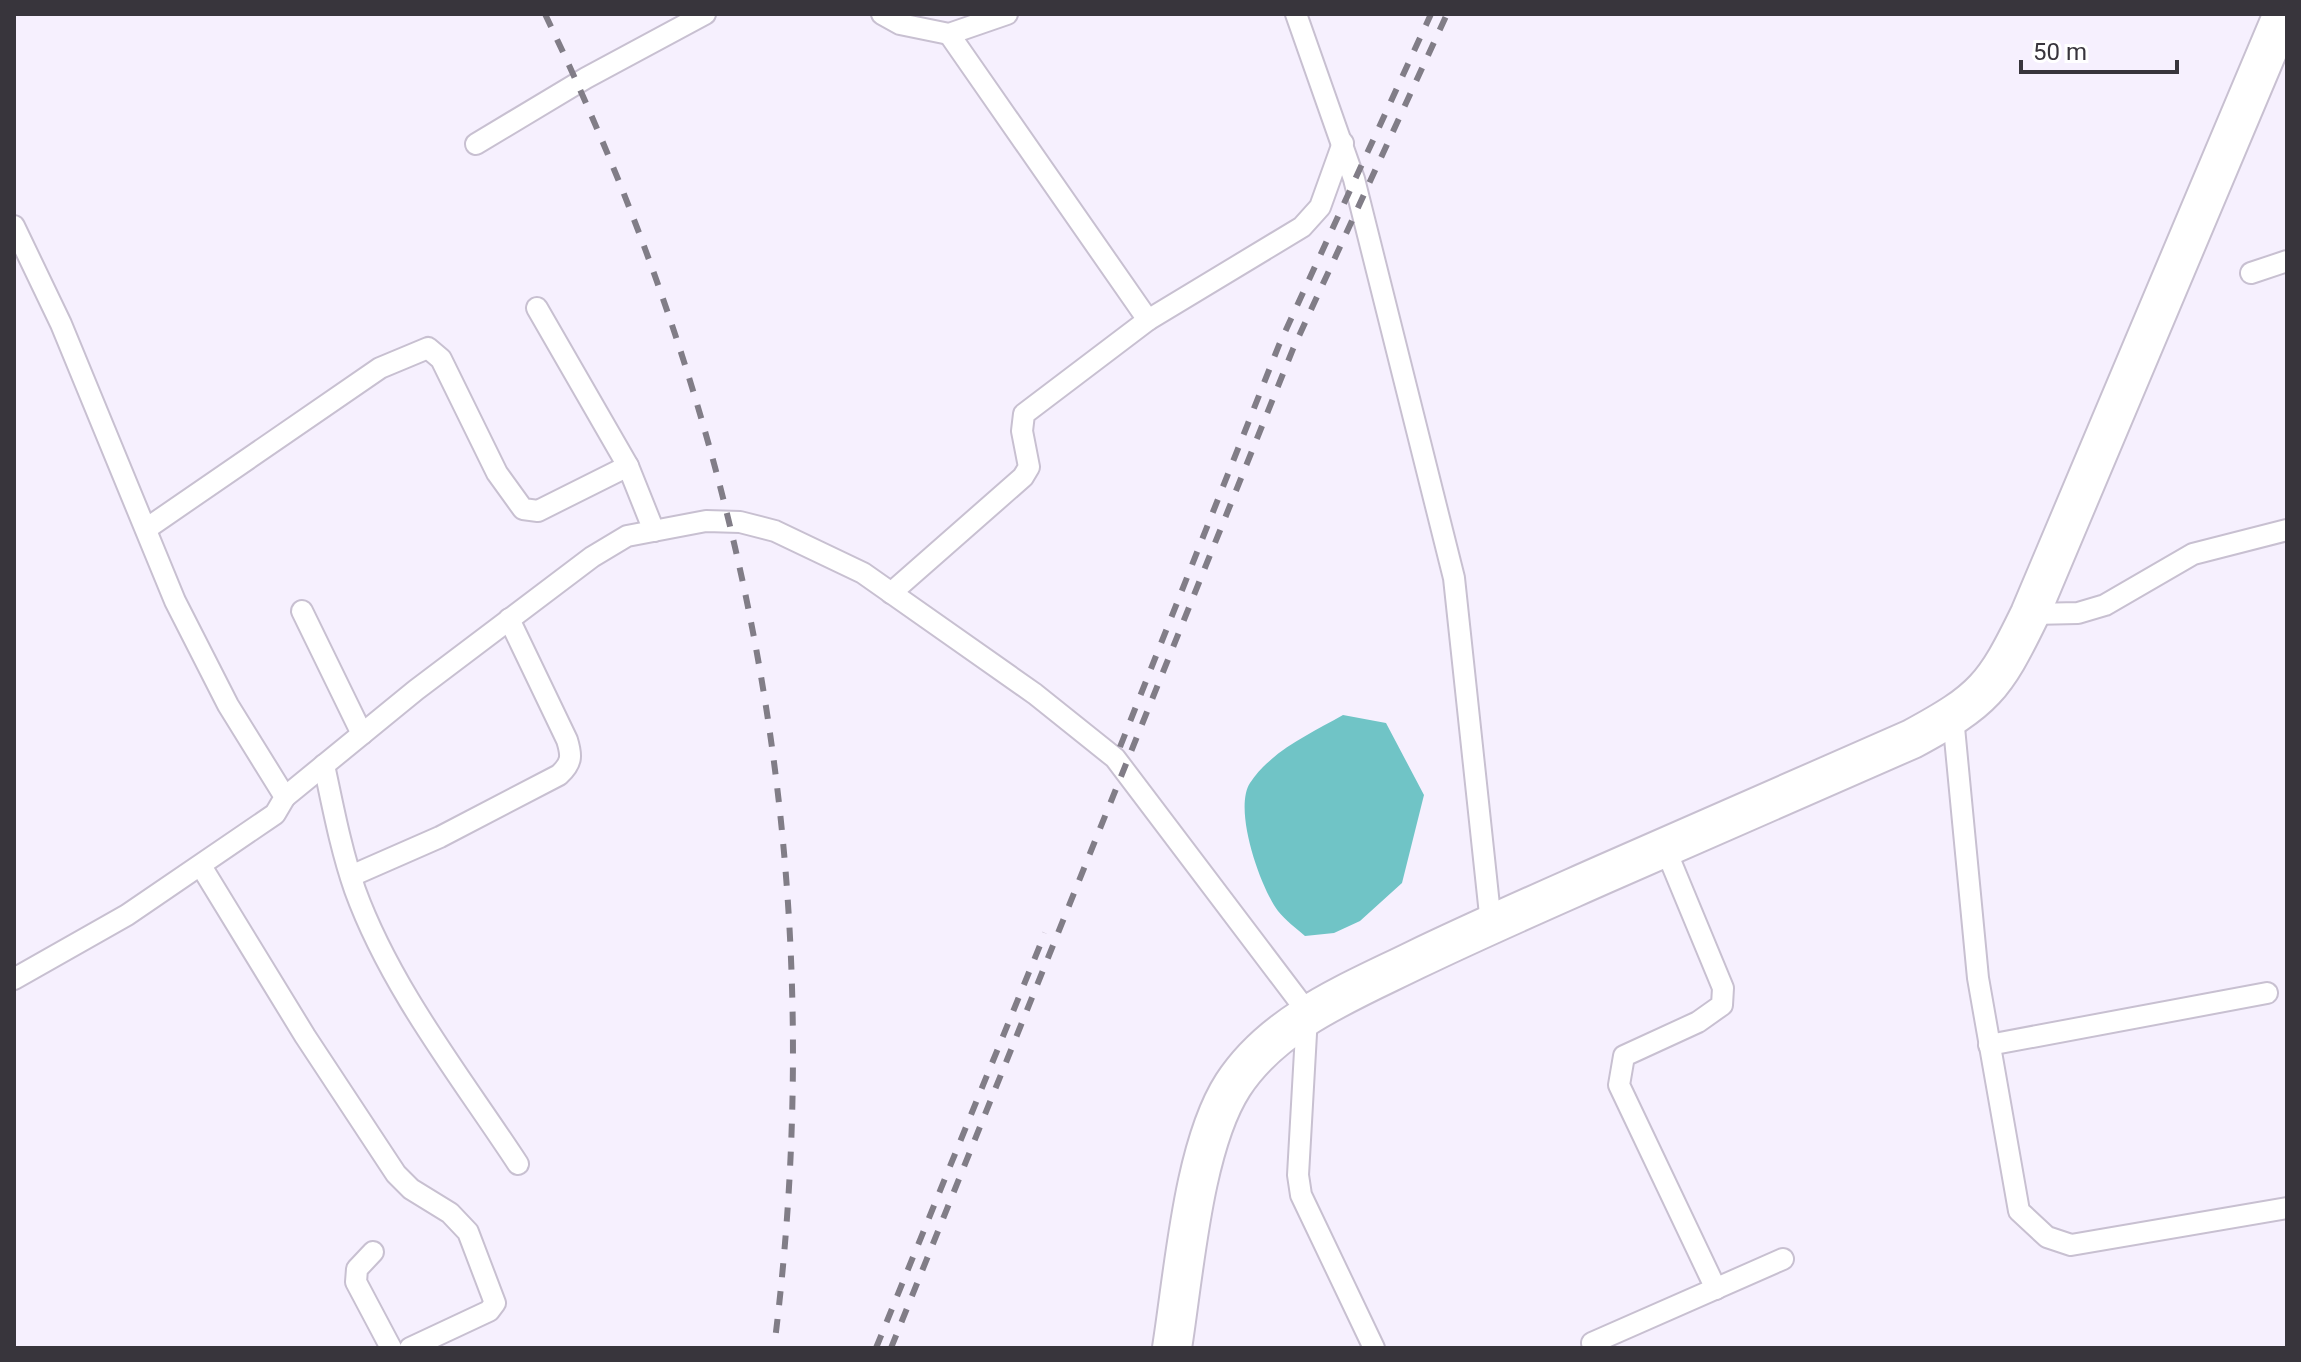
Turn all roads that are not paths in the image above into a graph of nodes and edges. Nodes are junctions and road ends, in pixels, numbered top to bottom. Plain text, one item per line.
1 (705, 14) edge
2 (882, 14) edge
3 (1007, 14) edge
4 (1296, 14) edge
5 (2283, 14) edge
6 (949, 34) junction
7 (1343, 143) junction
8 (476, 144) dead end
9 (14, 226) edge
10 (2287, 261) edge
11 (2251, 273) dead end
12 (537, 308) dead end
13 (1148, 320) junction
14 (628, 466) junction
15 (146, 529) junction
16 (2287, 530) edge
17 (654, 531) junction
18 (891, 593) junction
19 (302, 611) dead end
20 (2030, 614) junction
21 (509, 619) junction
22 (1953, 717) junction
23 (362, 734) junction
24 (324, 765) junction
25 (285, 797) junction
26 (1665, 848) junction
27 (201, 866) junction
28 (351, 876) junction
29 (1491, 924) junction
30 (14, 979) edge
31 (2267, 993) dead end
32 (1307, 1016) junction
33 (1989, 1045) junction
34 (518, 1164) dead end
35 (2287, 1208) edge
36 (373, 1252) dead end
37 (1783, 1259) dead end
38 (1716, 1289) junction
39 (1592, 1343) dead end
40 (391, 1348) edge
41 (410, 1348) edge
42 (1172, 1348) edge
43 (1374, 1348) edge

1 - 8 street
2 - 6 street
3 - 6 street
4 - 7 street
5 - 20 highway
6 - 13 street
7 - 13 street
7 - 29 street
9 - 15 street
10 - 11 street
12 - 14 street
13 - 18 street
14 - 15 street
14 - 17 street
15 - 25 street
16 - 20 street
17 - 18 street
17 - 21 street
18 - 32 street
19 - 23 street
20 - 22 highway
21 - 23 street
21 - 28 street
22 - 26 highway
22 - 33 street
23 - 24 street
24 - 25 street
24 - 28 street
25 - 27 street
26 - 29 highway
26 - 38 street
27 - 30 street
27 - 41 street
28 - 34 street
29 - 32 highway
31 - 33 street
32 - 42 highway
32 - 43 street
33 - 35 street
36 - 40 street
37 - 38 street
38 - 39 street

